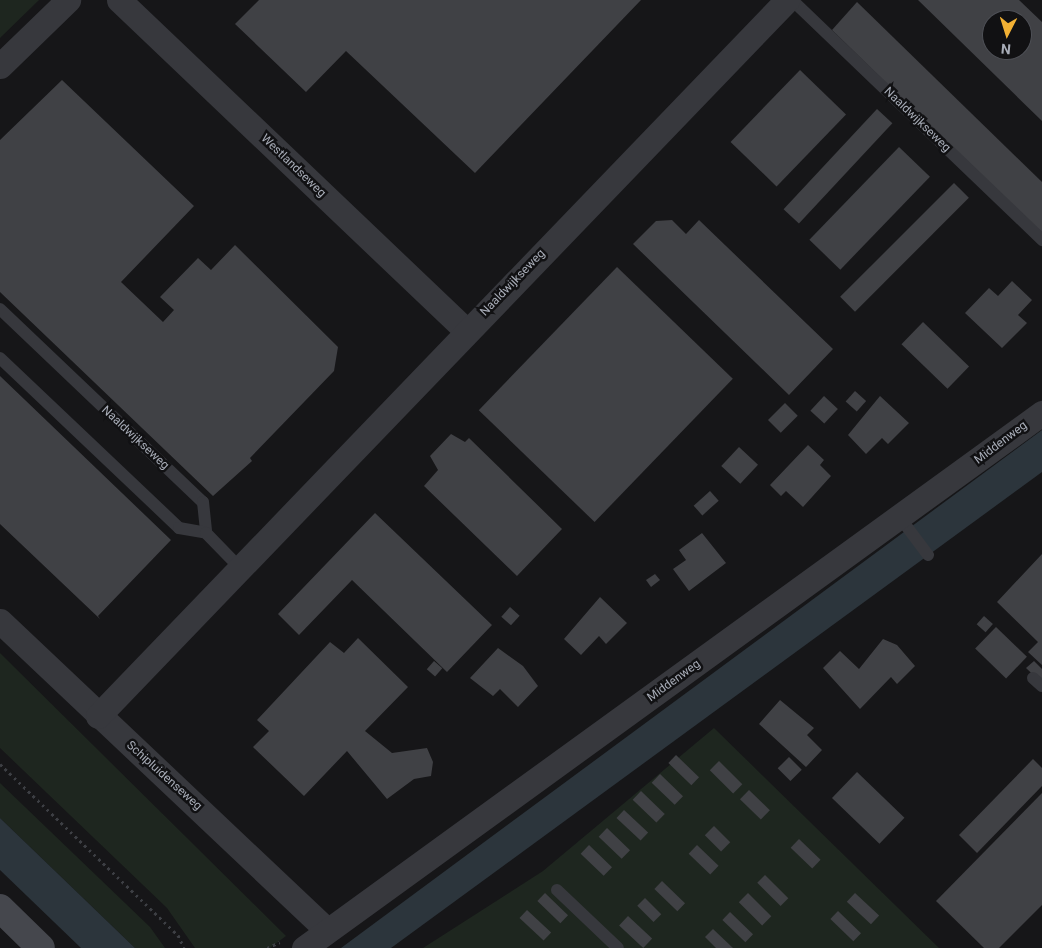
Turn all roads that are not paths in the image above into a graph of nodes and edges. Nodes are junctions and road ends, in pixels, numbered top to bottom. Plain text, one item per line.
1 (68, 0) edge
2 (119, 0) edge
3 (787, 0) edge
4 (792, 0) edge
5 (0, 66) edge
6 (1042, 240) edge
7 (0, 309) edge
8 (466, 331) junction
9 (0, 358) edge
10 (1042, 413) edge
11 (904, 524) junction
12 (206, 533) junction
13 (928, 555) dead end
14 (240, 568) junction
15 (0, 621) edge
16 (98, 716) junction
17 (558, 890) dead end
18 (0, 908) edge
19 (327, 930) junction
20 (41, 948) edge
21 (304, 948) edge
22 (618, 948) edge

1 - 5 street
2 - 8 street, Westlandseweg
3 - 8 street, Naaldwijkseweg
4 - 6 lane, Naaldwijkseweg
7 - 12 lane, Naaldwijkseweg
8 - 14 street, Naaldwijkseweg
9 - 12 lane
10 - 11 street, Middenweg
11 - 13 lane
11 - 19 street, Middenweg
12 - 14 lane
14 - 16 street, Naaldwijkseweg
15 - 16 street, Schipluidenseweg
16 - 19 street, Schipluidenseweg
17 - 22 lane
18 - 20 main road
19 - 21 street, Middenweg

